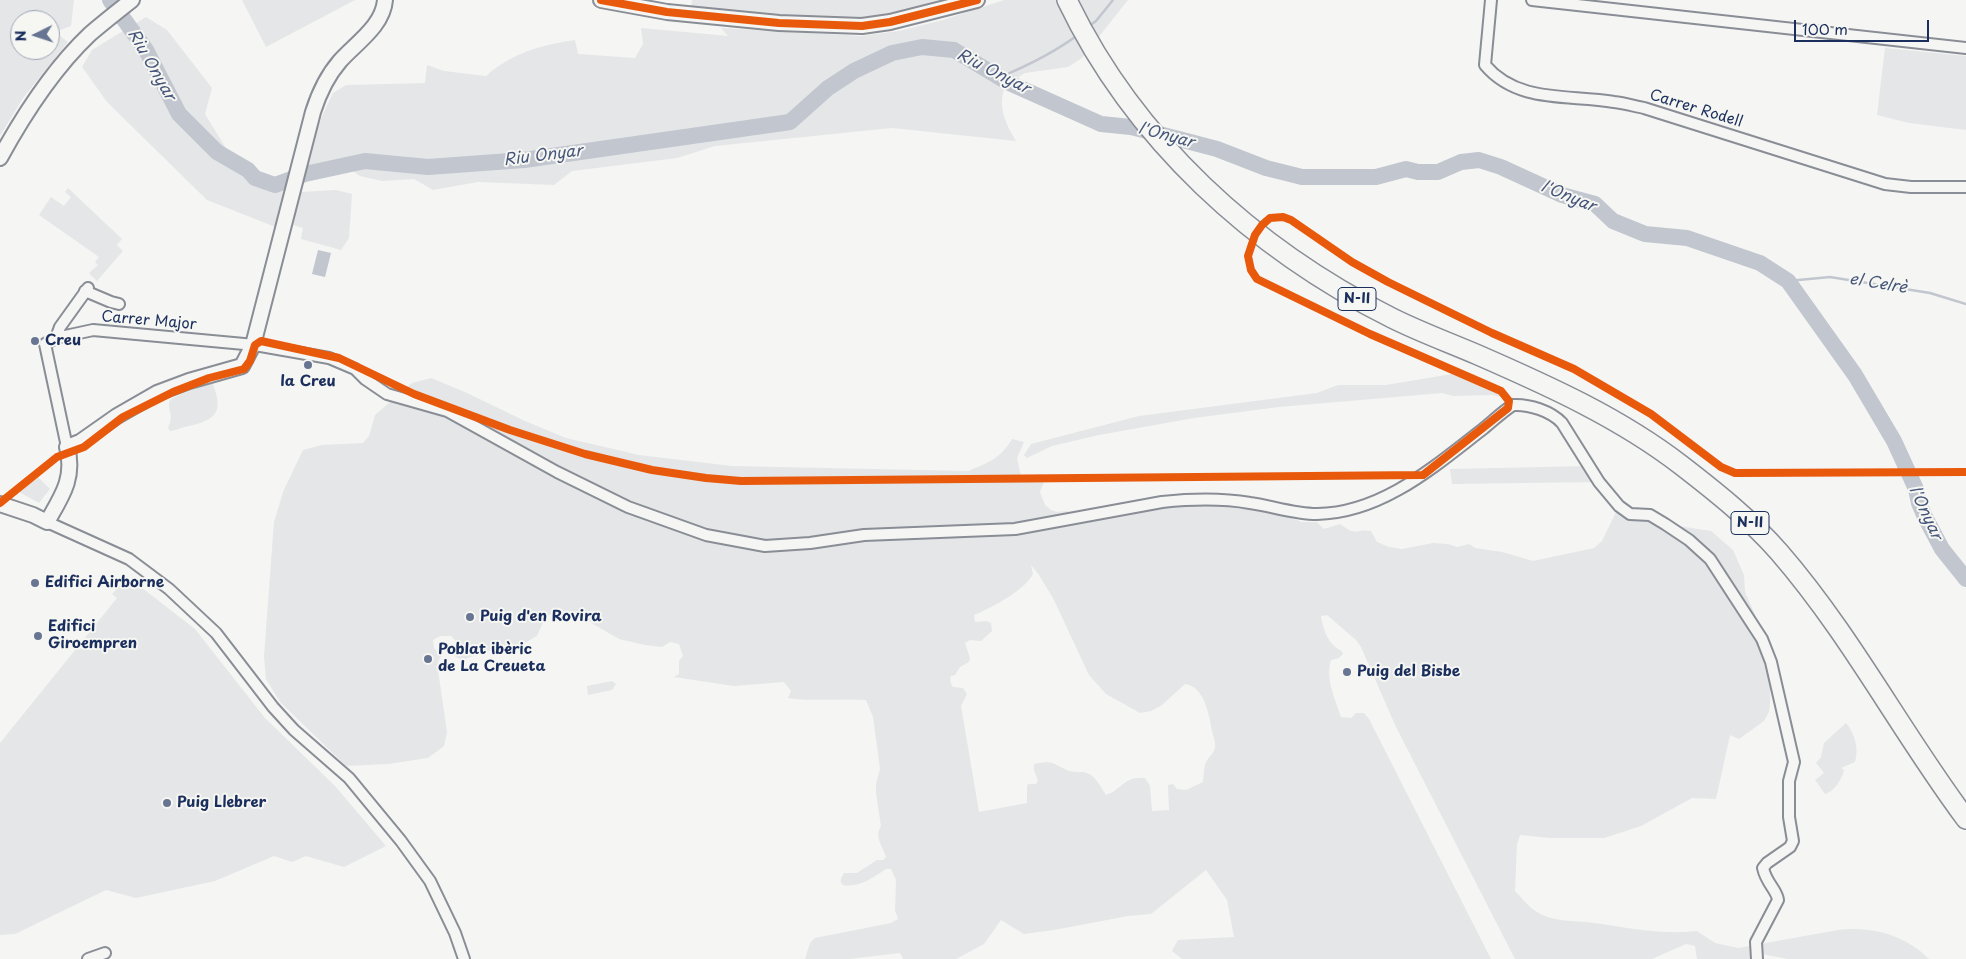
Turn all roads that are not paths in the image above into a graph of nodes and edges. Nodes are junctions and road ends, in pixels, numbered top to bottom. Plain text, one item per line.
1 (132, 0) edge
2 (385, 0) edge
3 (602, 0) edge
4 (977, 0) edge
5 (1067, 0) edge
6 (1491, 0) edge
7 (1532, 0) edge
8 (638, 4) edge
9 (1966, 48) edge
10 (0, 158) edge
11 (1966, 187) edge
12 (119, 304) dead end
13 (56, 338) junction
14 (253, 345) junction
15 (73, 444) junction
16 (0, 504) edge
17 (47, 522) junction
18 (1966, 819) edge
19 (106, 953) dead end
20 (88, 959) edge
21 (464, 959) edge
22 (1757, 959) edge

1 - 10 street
2 - 14 street
3 - 8 street
4 - 8 street
5 - 18 highway, N-II
6 - 11 street, Carrer Rodell
7 - 9 street
12 - 13 street
13 - 14 street, Carrer Major
13 - 15 street, Carrer Major
14 - 15 street
14 - 22 street, Carrer Major
15 - 17 street
16 - 17 street
17 - 21 street
19 - 20 street

